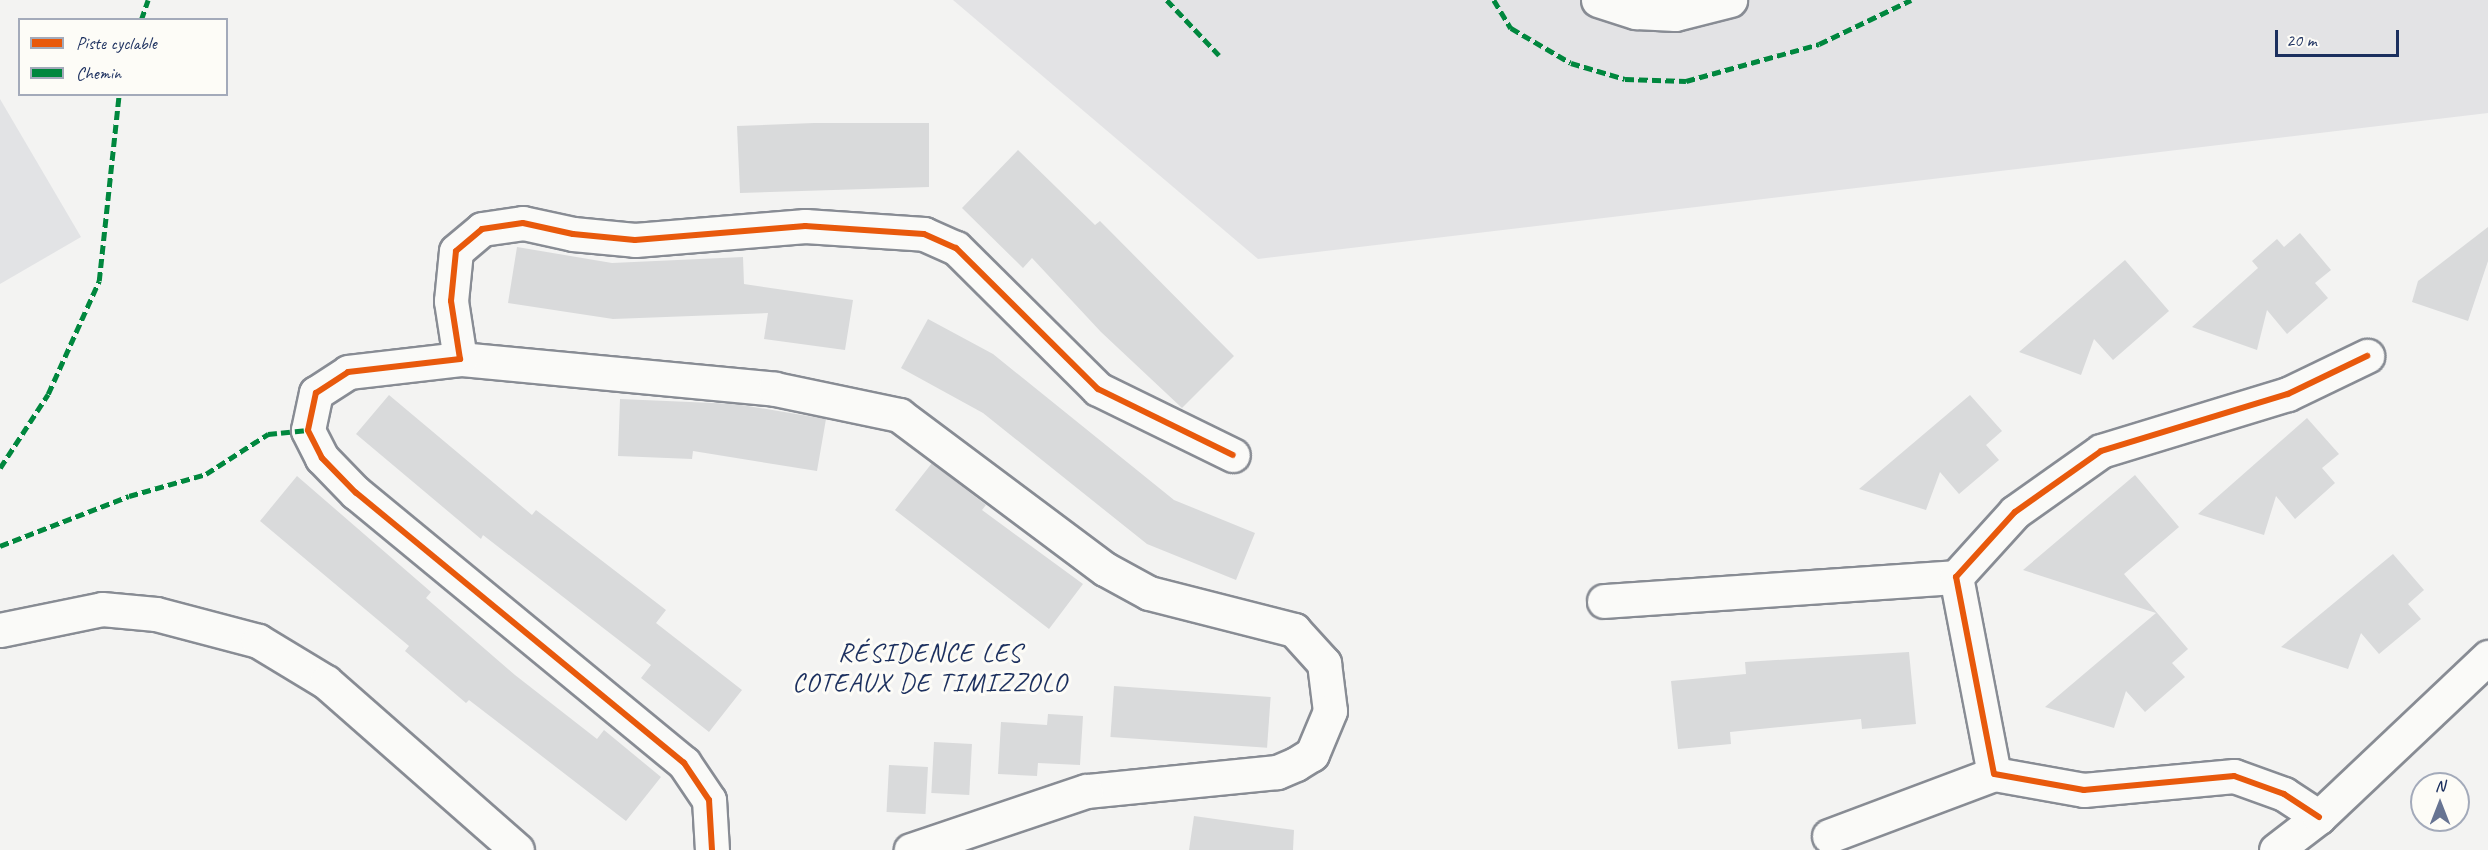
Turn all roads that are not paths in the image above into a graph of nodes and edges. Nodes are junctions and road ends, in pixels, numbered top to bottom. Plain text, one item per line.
1 (1598, 0) edge
2 (1730, 0) edge
3 (2367, 356) dead end
4 (460, 359) junction
5 (1233, 455) dead end
6 (1956, 577) junction
7 (1604, 601) dead end
8 (0, 630) edge
9 (2488, 657) edge
10 (1994, 774) junction
11 (2319, 817) junction
12 (1828, 836) dead end
13 (517, 850) edge
14 (712, 850) edge
15 (911, 850) edge
16 (2276, 850) edge

1 - 2 street
3 - 6 street
4 - 5 street
4 - 14 street
4 - 15 street
6 - 7 street
6 - 10 street
8 - 13 street
9 - 11 street
10 - 11 street
10 - 12 street
11 - 16 street

